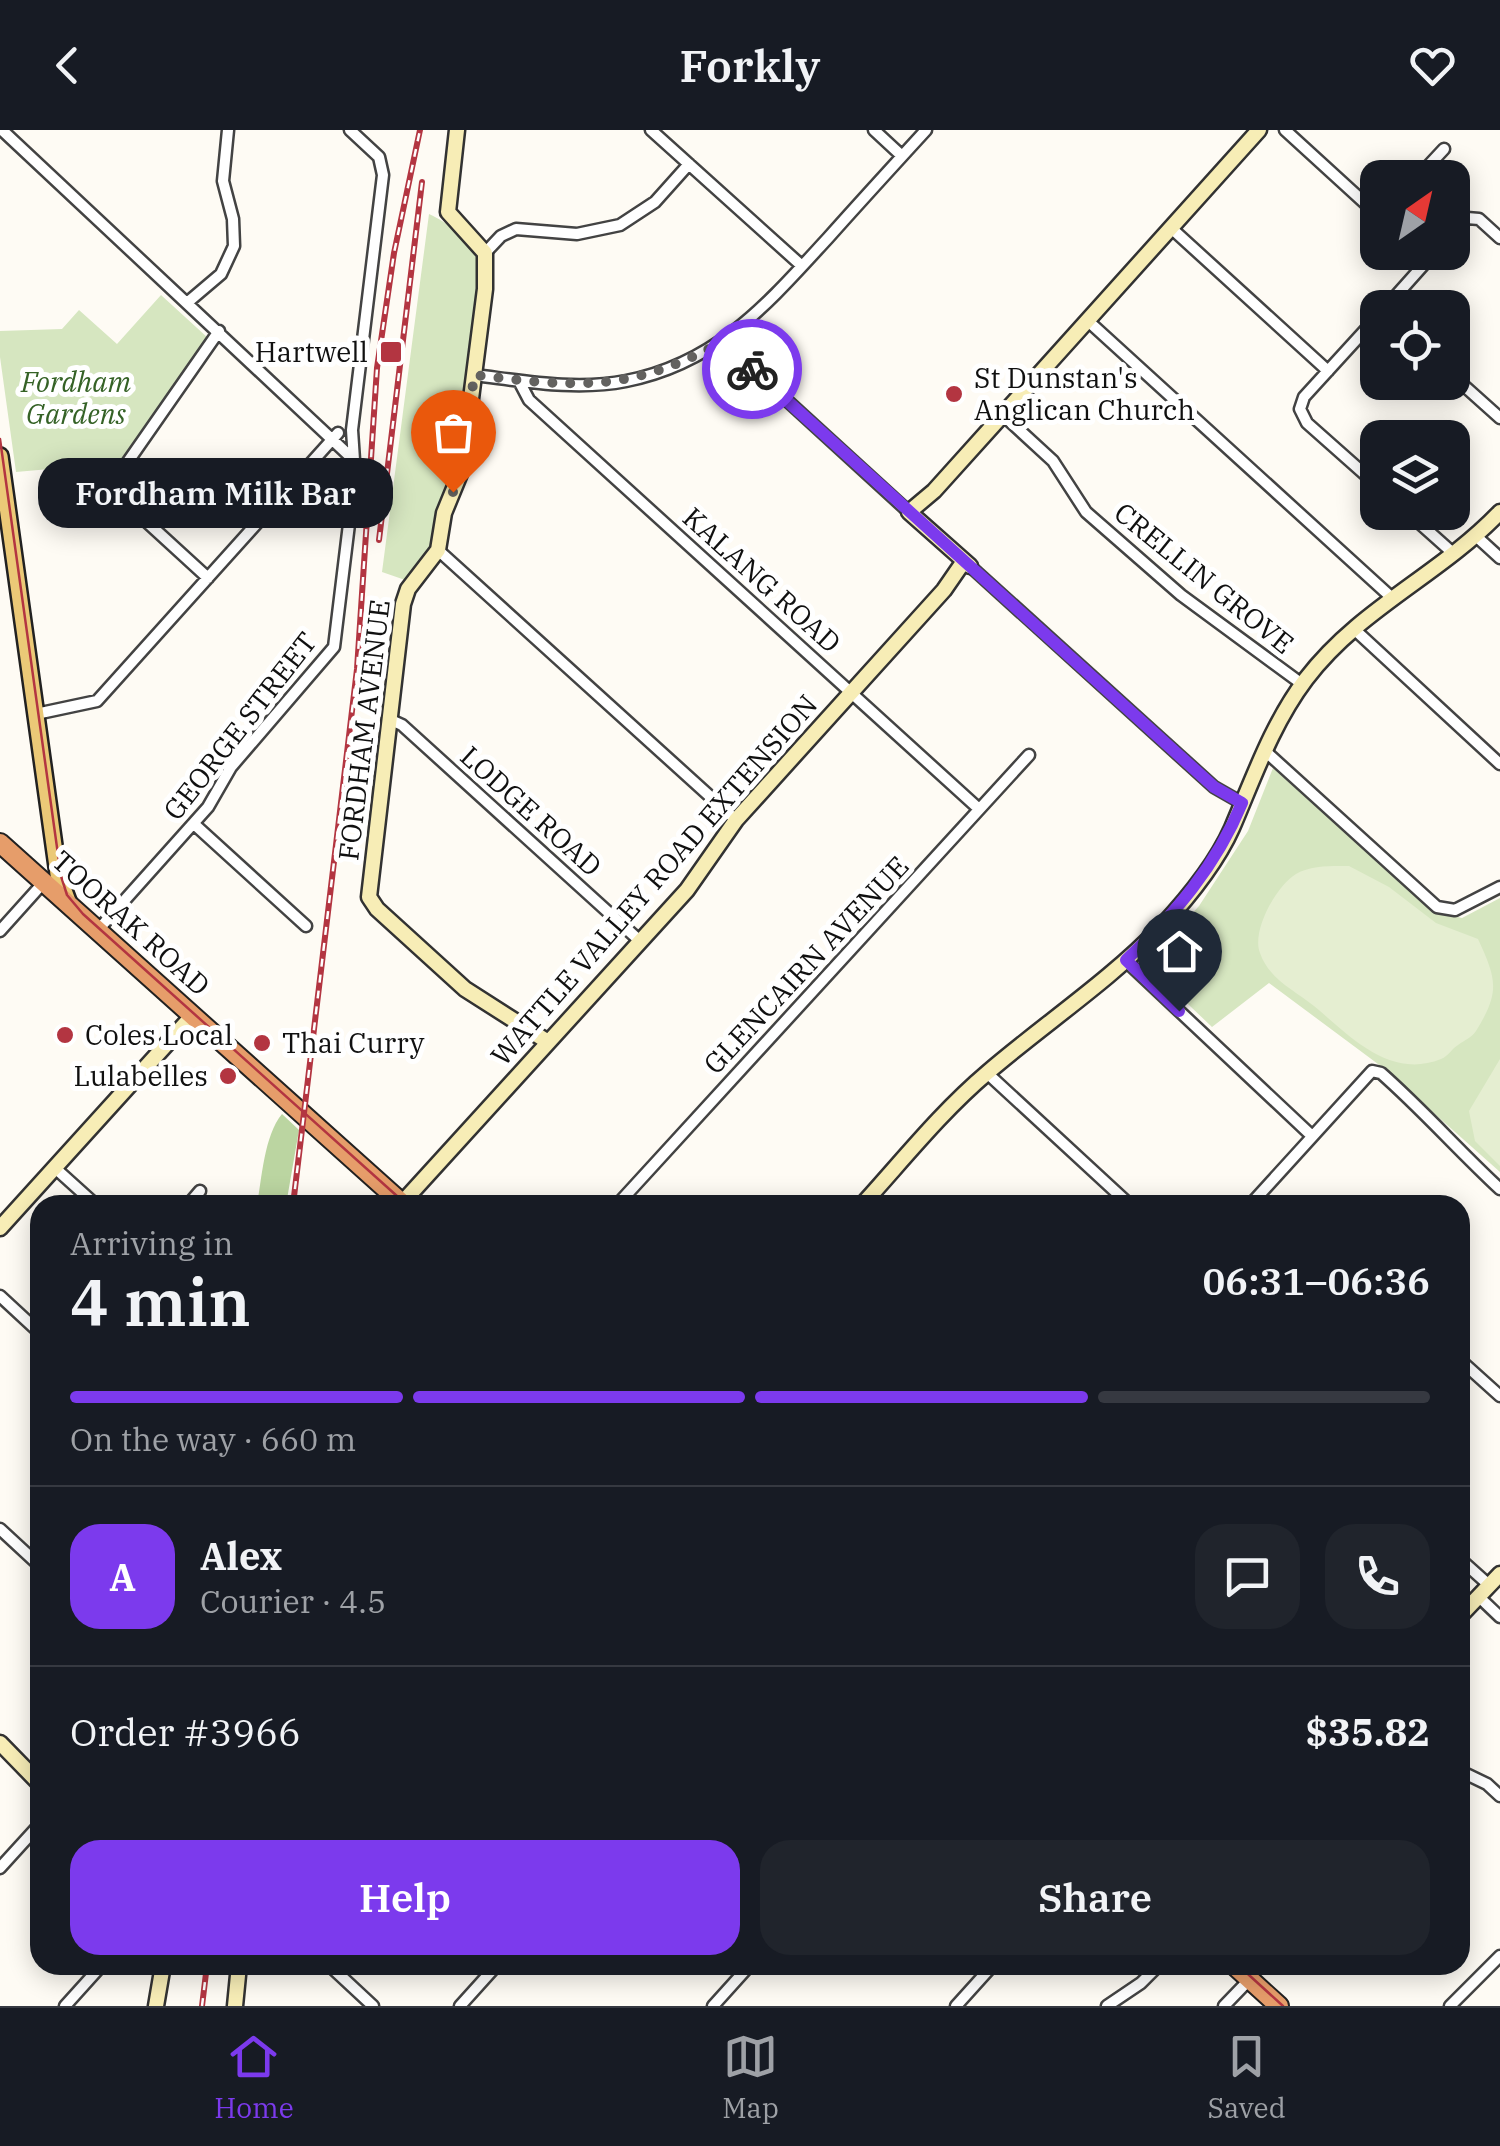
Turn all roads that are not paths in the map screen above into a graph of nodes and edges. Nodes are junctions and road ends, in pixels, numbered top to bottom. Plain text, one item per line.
1 (2, 130) edge
2 (228, 130) edge
3 (350, 130) edge
4 (457, 130) edge
5 (651, 130) edge
6 (874, 130) edge
7 (926, 130) edge
8 (1259, 130) edge
9 (1285, 130) edge
10 (1444, 149) dead end
11 (902, 156) junction
12 (1434, 160) edge
13 (690, 164) junction
14 (1360, 199) edge
15 (1470, 218) edge
16 (1170, 228) junction
17 (1500, 238) edge
18 (485, 253) junction
19 (802, 266) junction
20 (1415, 270) edge
21 (1400, 290) edge
22 (188, 302) junction
23 (1087, 320) junction
24 (219, 331) junction
25 (1360, 336) edge
26 (722, 342) junction
27 (1328, 371) junction
28 (474, 375) junction
29 (519, 381) junction
30 (1470, 391) edge
31 (1003, 415) junction
32 (1500, 418) edge
33 (352, 430) junction
34 (335, 436) junction
35 (0, 456) edge
36 (354, 460) junction
37 (1360, 470) edge
38 (1500, 512) edge
39 (913, 515) junction
40 (1427, 530) edge
41 (1476, 536) junction
42 (438, 550) junction
43 (1454, 554) junction
44 (1500, 558) edge
45 (968, 564) junction
46 (208, 578) junction
47 (1391, 597) junction
48 (1354, 629) junction
49 (1302, 684) junction
50 (852, 693) junction
51 (36, 714) junction
52 (389, 719) junction
53 (1264, 750) junction
54 (1029, 756) dead end
55 (1500, 764) edge
56 (1242, 803) junction
57 (980, 810) junction
58 (736, 820) junction
59 (194, 824) junction
60 (0, 842) edge
61 (55, 854) junction
62 (26, 866) junction
63 (44, 882) junction
64 (1500, 887) edge
65 (74, 908) junction
66 (306, 926) dead end
67 (98, 930) junction
68 (0, 931) edge
69 (640, 941) junction
70 (1126, 960) junction
71 (193, 1015) junction
72 (548, 1042) junction
73 (987, 1073) junction
74 (1312, 1136) junction
75 (55, 1168) junction
76 (1500, 1189) edge
77 (200, 1192) dead end
78 (30, 1195) edge
79 (30, 1195) edge
80 (85, 1195) edge
81 (197, 1195) edge
82 (393, 1195) edge
83 (411, 1195) edge
84 (626, 1195) edge
85 (871, 1195) edge
86 (1119, 1195) edge
87 (1259, 1195) edge
88 (0, 1228) edge
89 (0, 1296) edge
90 (30, 1323) edge
91 (1470, 1369) edge
92 (1500, 1396) edge
93 (0, 1529) edge
94 (30, 1557) edge
95 (1470, 1568) edge
96 (1489, 1585) edge
97 (1470, 1605) edge
98 (1500, 1617) edge
99 (5, 1747) edge
100 (30, 1767) edge
101 (1470, 1776) edge
102 (1500, 1796) edge
103 (30, 1835) edge
104 (0, 1868) edge
105 (1500, 1956) edge
106 (93, 1975) edge
107 (161, 1975) edge
108 (237, 1975) edge
109 (340, 1975) edge
110 (488, 1975) edge
111 (741, 1975) edge
112 (983, 1975) edge
113 (1149, 1975) edge
114 (1245, 1975) edge
115 (1250, 1979) junction
116 (64, 2006) edge
117 (156, 2006) edge
118 (235, 2006) edge
119 (373, 2006) edge
120 (460, 2006) edge
121 (713, 2006) edge
122 (956, 2006) edge
123 (1107, 2006) edge
124 (1224, 2006) edge
125 (1279, 2006) edge
126 (1450, 2006) edge

1 - 22 street
2 - 22 street
3 - 33 street, GEORGE STREET
4 - 18 street
5 - 13 street
6 - 11 street
7 - 11 street
8 - 16 street
9 - 14 street
10 - 12 street
11 - 19 street
13 - 18 street
13 - 19 street
15 - 17 street
16 - 23 street
16 - 27 street
18 - 28 street, FORDHAM AVENUE
19 - 26 street
20 - 21 street
22 - 24 street
23 - 31 street
23 - 47 street
24 - 34 street
24 - 46 street
25 - 27 street
26 - 29 street
26 - 39 street
27 - 37 street
28 - 29 street
28 - 42 street, FORDHAM AVENUE
29 - 50 street, KALANG ROAD
30 - 32 street
31 - 39 street
31 - 49 street, CRELLIN GROVE
33 - 34 street
33 - 36 street, GEORGE STREET
34 - 36 street
34 - 46 street
35 - 51 main road
36 - 59 street, GEORGE STREET
38 - 41 street
39 - 45 street
40 - 43 street
41 - 43 street
41 - 44 street
42 - 52 street, FORDHAM AVENUE
42 - 58 street
43 - 47 street
45 - 50 street, WATTLE VALLEY ROAD EXTENSION
45 - 56 street
46 - 51 street
47 - 48 street
48 - 49 street
48 - 55 street
49 - 53 street
50 - 57 street, KALANG ROAD
50 - 58 street, WATTLE VALLEY ROAD EXTENSION
51 - 61 main road
52 - 69 street, LODGE ROAD
52 - 72 street, FORDHAM AVENUE
53 - 56 street
53 - 64 street
54 - 57 street, GLENCAIRN AVENUE
56 - 70 street
57 - 84 street, GLENCAIRN AVENUE
58 - 69 street, WATTLE VALLEY ROAD EXTENSION
59 - 66 street
59 - 67 street, GEORGE STREET
60 - 62 highway, TOORAK ROAD
61 - 62 main road
61 - 65 main road
62 - 63 highway, TOORAK ROAD
63 - 65 highway, TOORAK ROAD
63 - 68 street
65 - 67 highway, TOORAK ROAD
67 - 71 highway, TOORAK ROAD
69 - 72 street, WATTLE VALLEY ROAD EXTENSION
70 - 73 street
70 - 74 street
71 - 75 street
71 - 82 highway, TOORAK ROAD
72 - 83 street, WATTLE VALLEY ROAD EXTENSION
73 - 85 street
73 - 86 street
74 - 76 street
74 - 87 street
75 - 78 street
75 - 80 street
77 - 81 street
79 - 88 street
89 - 90 street
91 - 92 street
93 - 94 street
95 - 96 street
96 - 97 street
96 - 98 street
99 - 100 street
101 - 102 street
103 - 104 street
105 - 126 street
106 - 116 street
107 - 117 street
108 - 118 street
109 - 119 street
110 - 120 street
111 - 121 street
112 - 122 street
113 - 123 street
114 - 115 highway
115 - 124 street
115 - 125 highway

